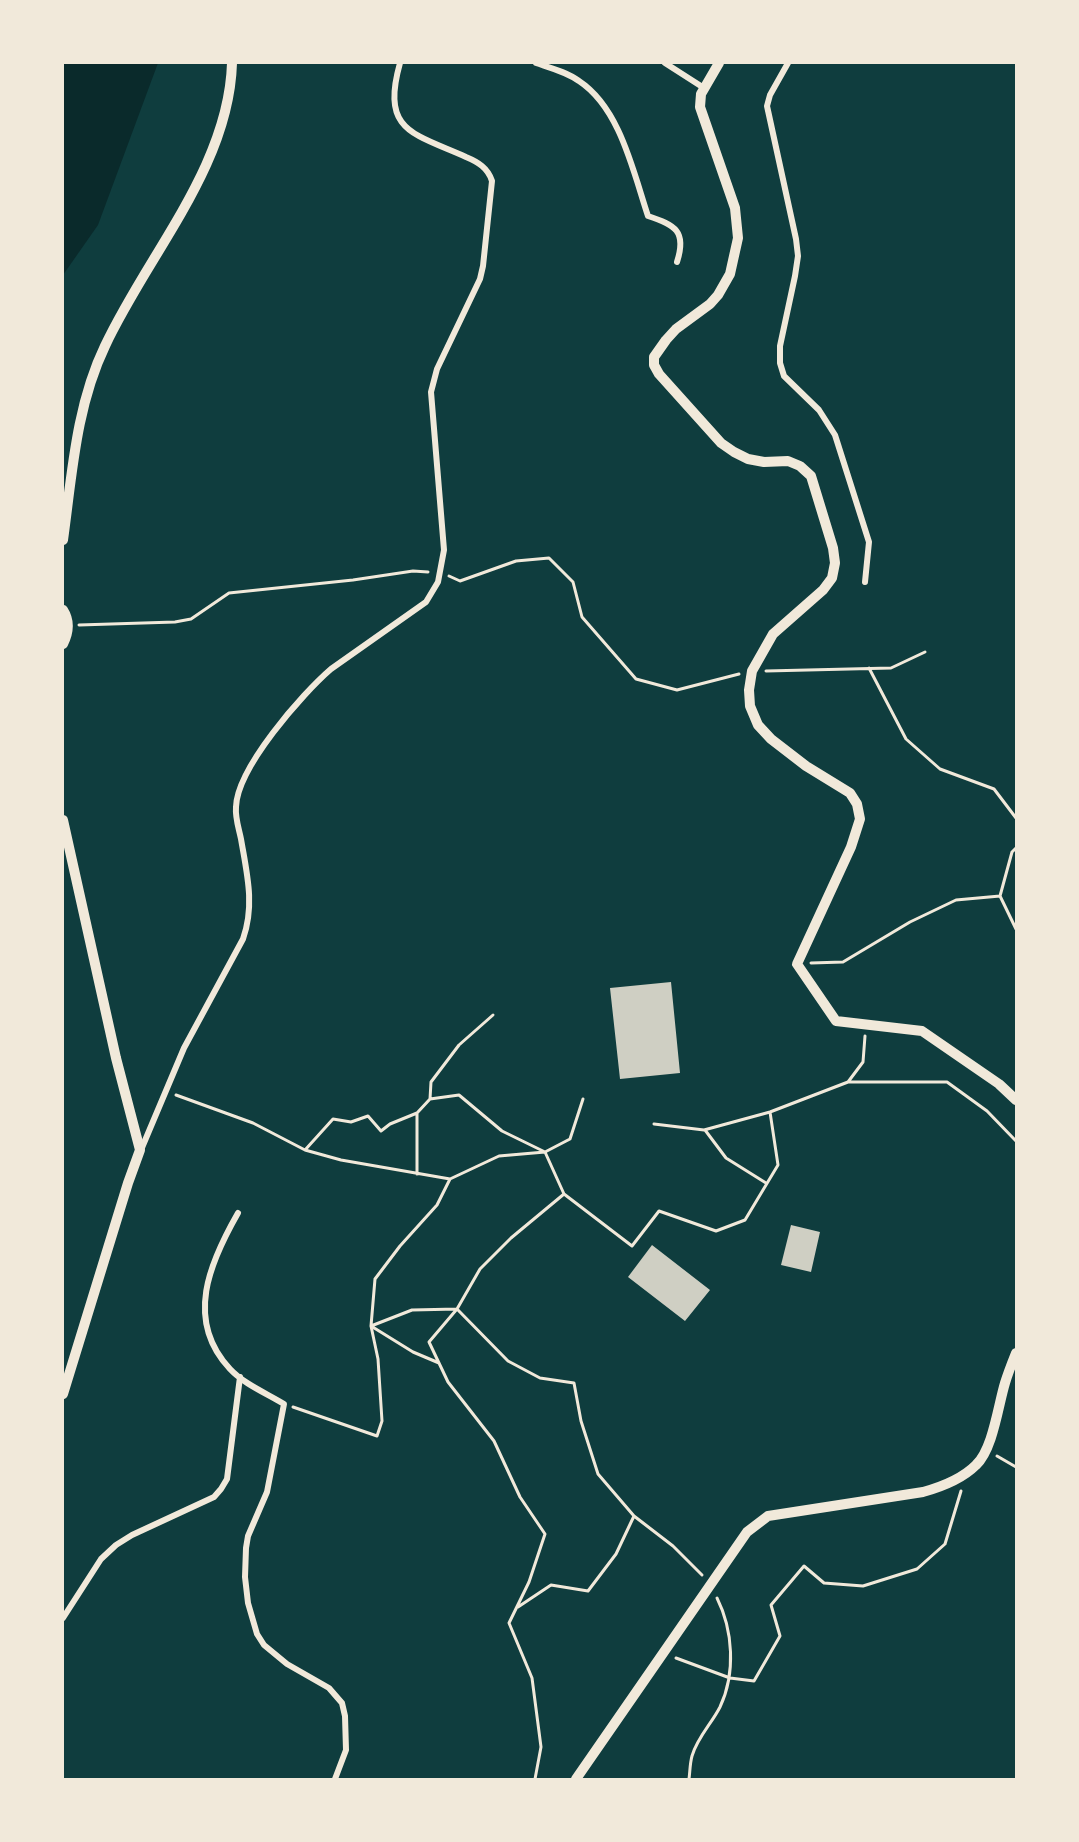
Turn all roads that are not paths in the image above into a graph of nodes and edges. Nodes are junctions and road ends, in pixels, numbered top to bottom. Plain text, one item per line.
1 (232, 63) edge
2 (400, 63) edge
3 (536, 63) edge
4 (665, 63) edge
5 (719, 63) edge
6 (788, 63) edge
7 (704, 88) junction
8 (677, 262) dead end
9 (63, 540) edge
10 (865, 582) dead end
11 (63, 610) edge
12 (63, 644) edge
13 (63, 820) edge
14 (1016, 1100) edge
15 (140, 1150) junction
16 (238, 1213) dead end
17 (1016, 1353) edge
18 (240, 1377) junction
19 (63, 1394) edge
20 (63, 1618) edge
21 (335, 1779) edge
22 (576, 1779) edge

1 - 9 street
2 - 15 street
3 - 8 street
4 - 7 street
5 - 7 street
6 - 10 street
7 - 14 street
11 - 12 street
13 - 15 street
15 - 19 street
16 - 18 street
17 - 22 street
18 - 20 street
18 - 21 street

